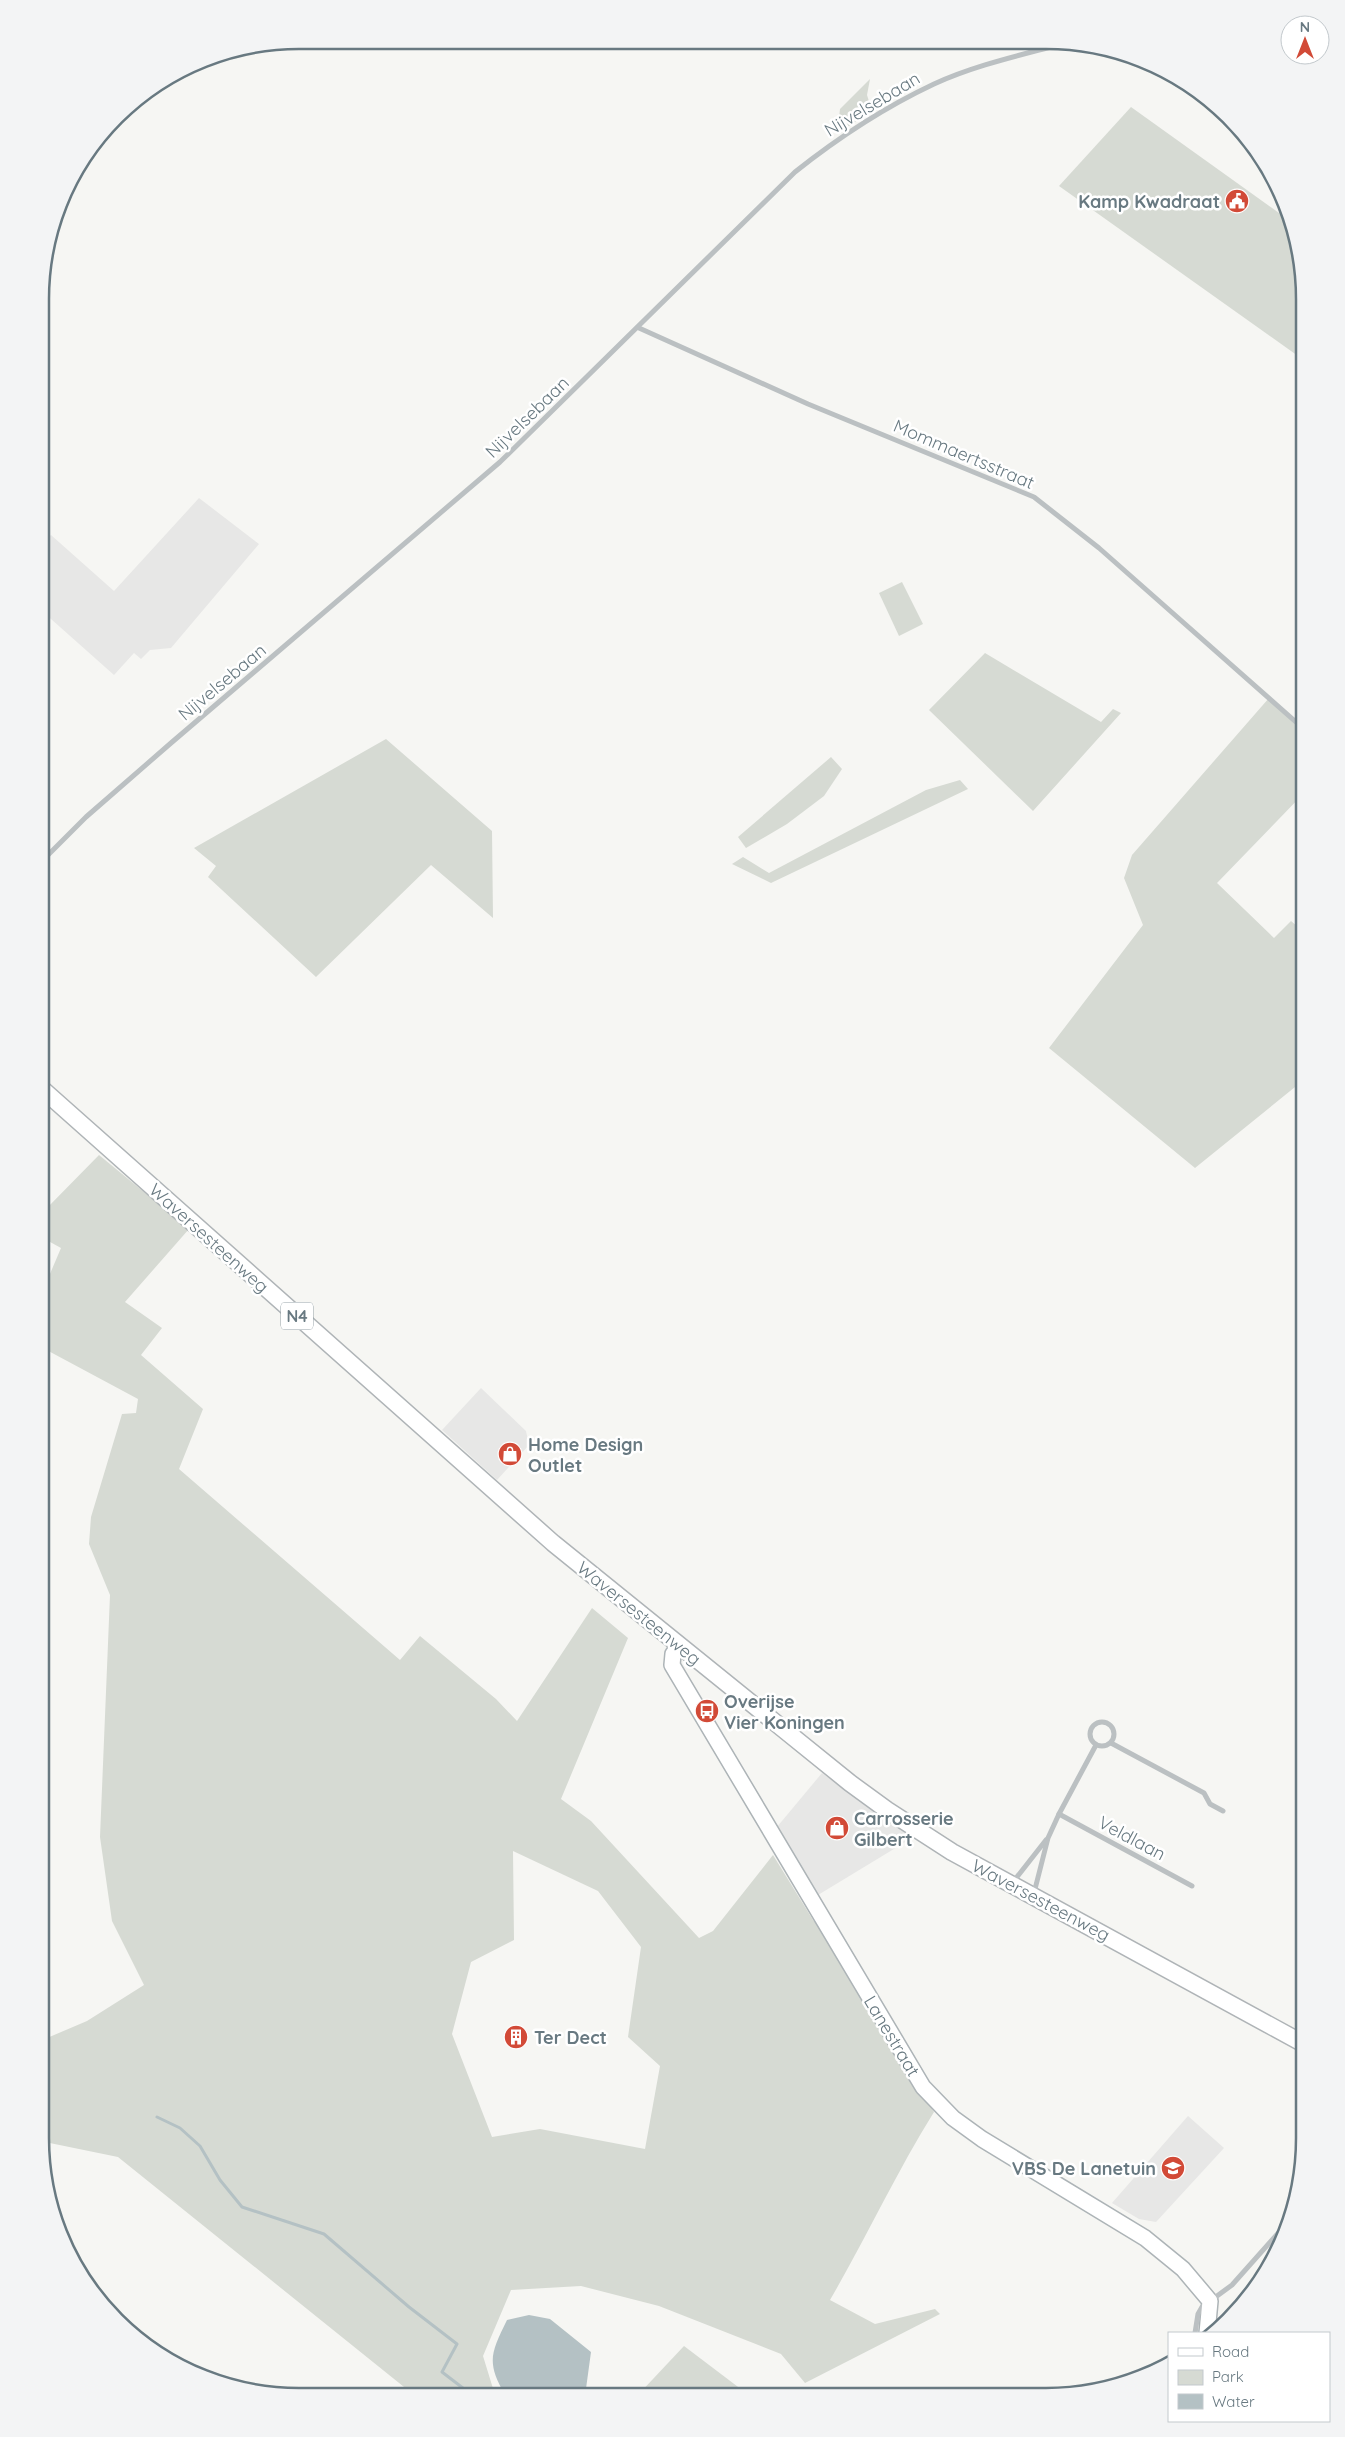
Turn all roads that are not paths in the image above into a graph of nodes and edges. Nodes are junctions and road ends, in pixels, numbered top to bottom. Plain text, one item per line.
1 (1045, 49) edge
2 (639, 328) junction
3 (1296, 722) edge
4 (49, 855) edge
5 (49, 1095) edge
6 (679, 1646) junction
7 (1111, 1743) junction
8 (1096, 1745) junction
9 (1223, 1811) dead end
10 (1058, 1814) junction
11 (1048, 1838) junction
12 (1011, 1884) junction
13 (1192, 1886) dead end
14 (1033, 1896) junction
15 (1296, 2035) edge
16 (1277, 2235) edge
17 (1210, 2301) junction
18 (1207, 2329) edge
19 (1195, 2332) edge

1 - 2 street, Nijvelsebaan
2 - 3 street, Mommaertsstraat
2 - 4 street, Nijvelsebaan
5 - 6 main road, Waversesteenweg / N4
6 - 12 main road, Waversesteenweg / N4
6 - 17 street, Lanestraat
7 - 8 street
7 - 8 street
7 - 9 street
8 - 10 street
10 - 11 street
10 - 13 street, Veldlaan
11 - 12 street
11 - 14 street
12 - 14 main road, Waversesteenweg / N4
14 - 15 main road, Waversesteenweg / N4
16 - 17 street
17 - 18 street
17 - 19 street

